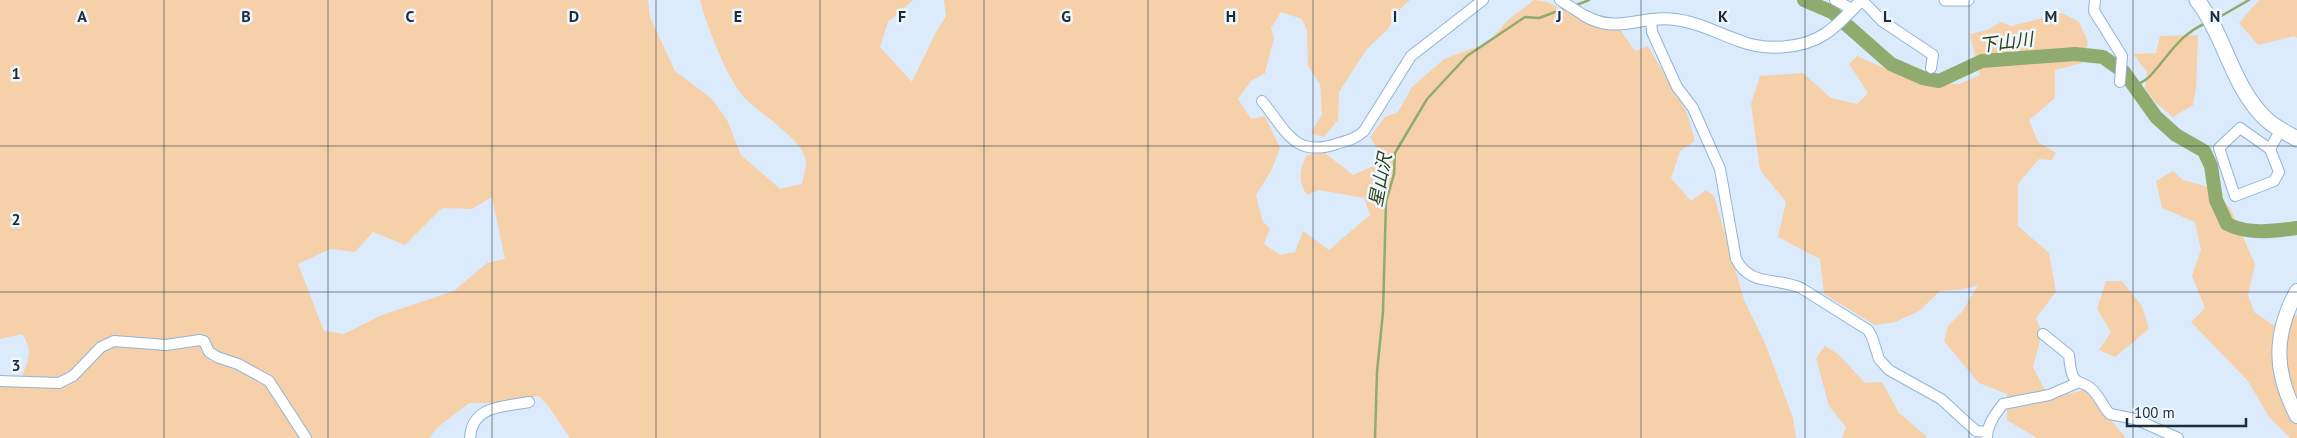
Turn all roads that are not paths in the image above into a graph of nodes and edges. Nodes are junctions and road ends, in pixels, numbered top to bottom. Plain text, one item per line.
1 (1483, 0) edge
2 (1560, 0) edge
3 (1835, 0) edge
4 (1862, 0) edge
5 (1945, 0) edge
6 (1968, 0) edge
7 (2095, 0) edge
8 (2197, 0) edge
9 (1850, 11) junction
10 (1585, 16) joint
11 (1652, 19) junction
12 (1931, 68) dead end
13 (2120, 82) dead end
14 (1262, 101) dead end
15 (2281, 129) junction
16 (2297, 139) edge
17 (2270, 149) junction
18 (2297, 291) edge
19 (2043, 334) dead end
20 (0, 380) edge
21 (2077, 383) junction
22 (529, 402) dead end
23 (2297, 416) edge
24 (1987, 435) edge
25 (306, 438) edge
26 (470, 438) edge
27 (2178, 438) edge

1 - 14 street
2 - 10 street
3 - 9 street
4 - 9 street
4 - 12 street
5 - 6 street
7 - 13 street
8 - 15 main road
9 - 11 street
10 - 11 street
11 - 24 street
15 - 16 main road
15 - 17 street
17 - 17 street
18 - 23 main road
19 - 21 street
20 - 25 street
21 - 24 street
21 - 27 street
22 - 26 street

